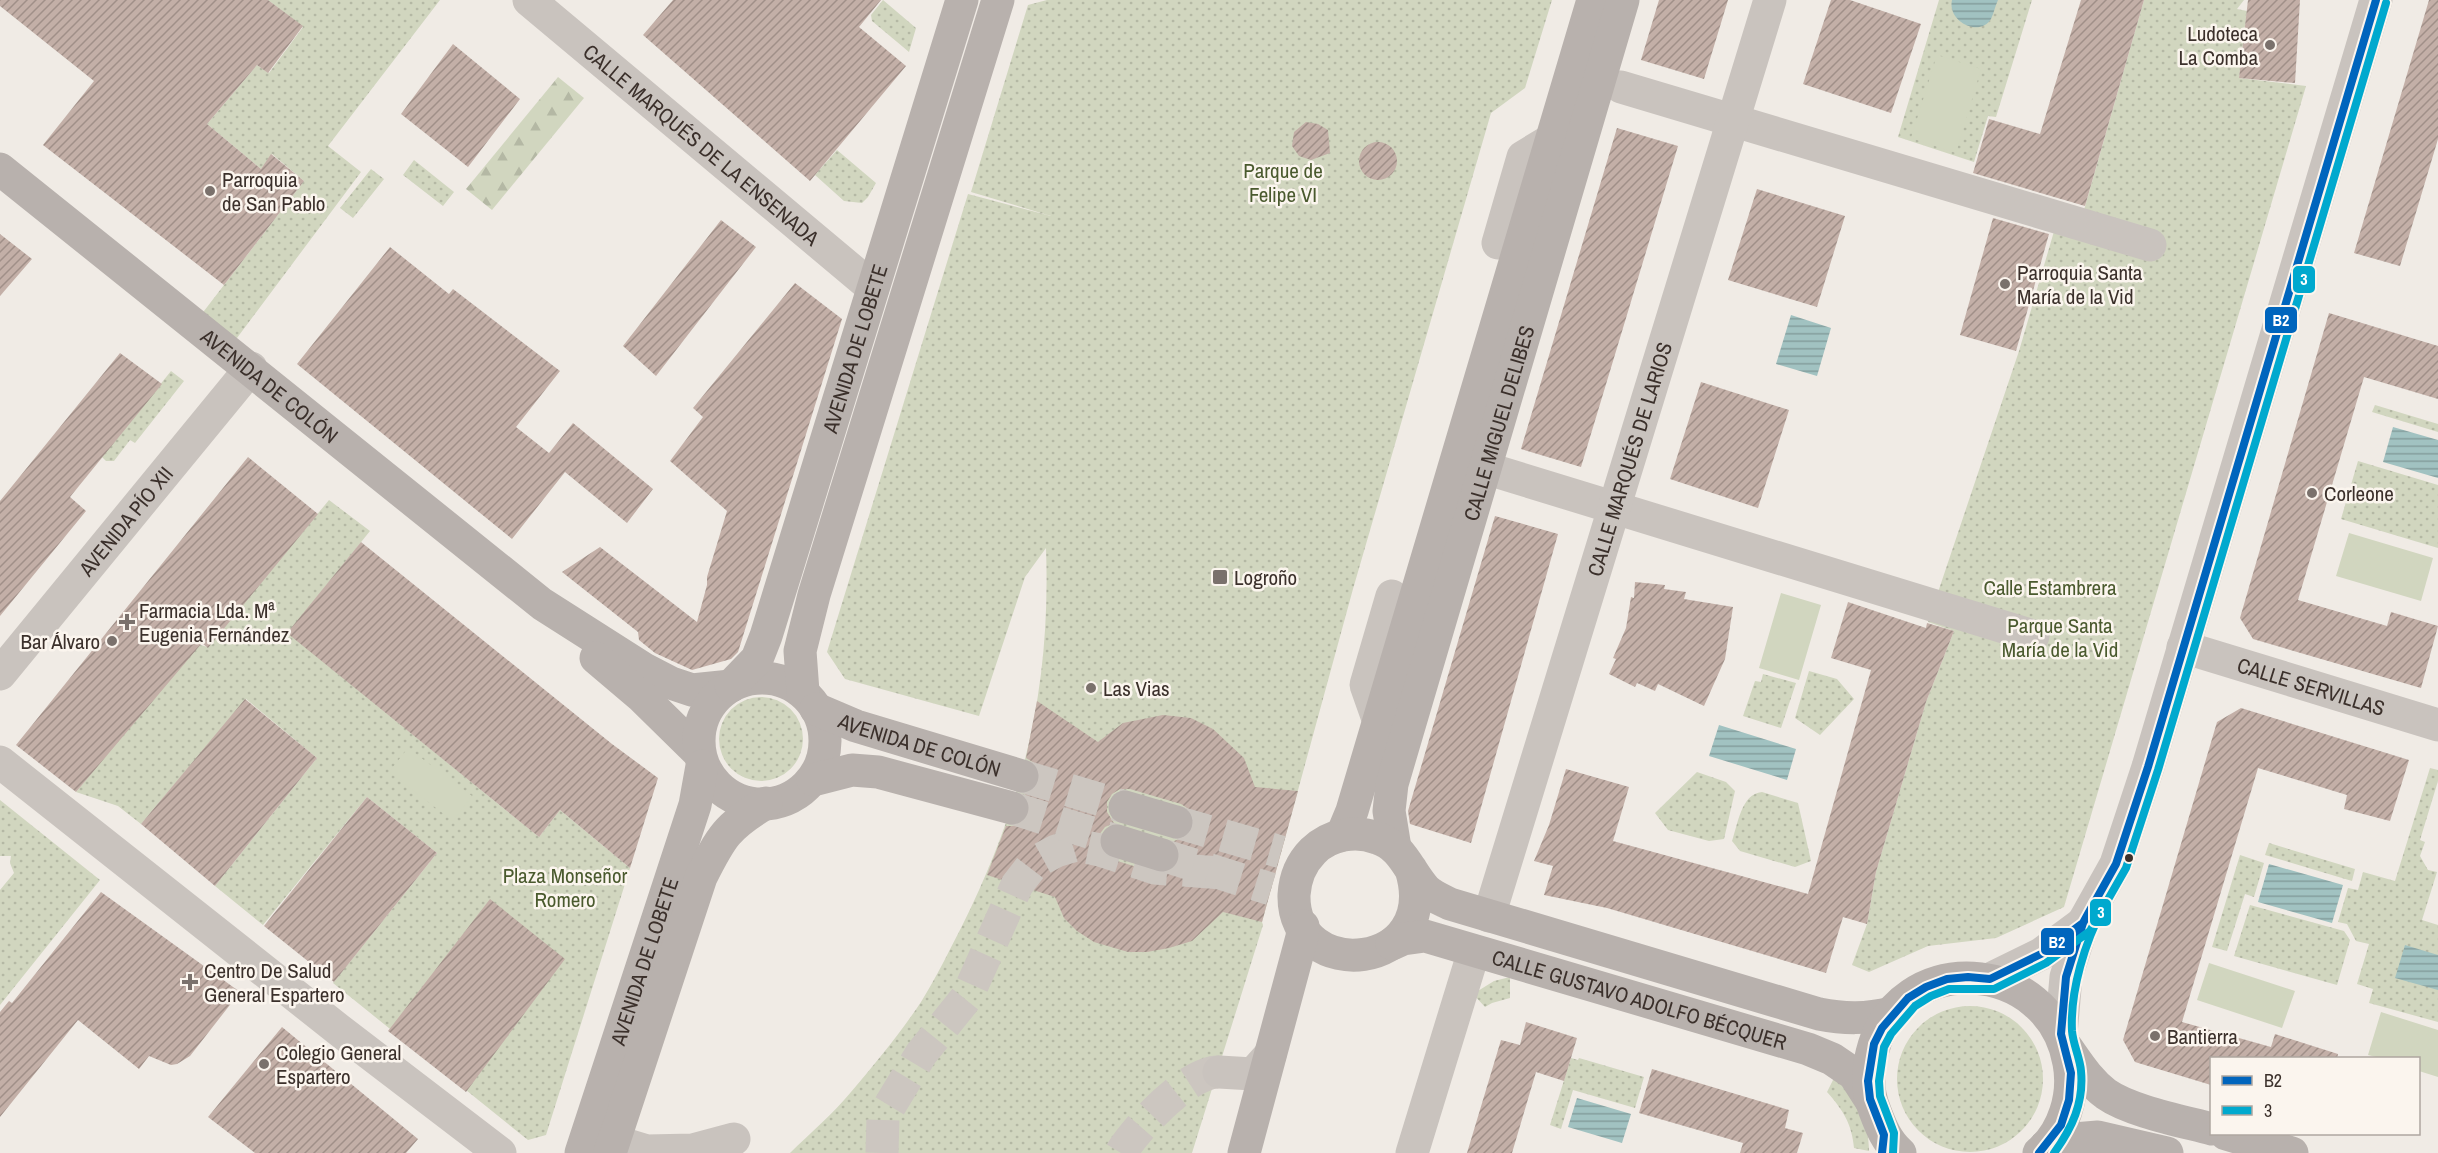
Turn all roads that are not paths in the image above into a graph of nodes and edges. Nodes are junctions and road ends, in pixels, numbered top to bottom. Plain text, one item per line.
1 (529, 0) edge
2 (962, 0) edge
3 (998, 0) edge
4 (1593, 0) edge
5 (1623, 0) edge
6 (1770, 0) edge
7 (2376, 0) edge
8 (1621, 87) dead end
9 (1733, 121) junction
10 (1551, 140) junction
11 (0, 168) edge
12 (1498, 243) dead end
13 (2150, 245) dead end
14 (873, 288) junction
15 (251, 368) junction
16 (1485, 468) junction
17 (1614, 507) junction
18 (1392, 596) dead end
19 (542, 603) junction
20 (2033, 636) dead end
21 (2183, 647) junction
22 (0, 674) edge
23 (731, 686) junction
24 (810, 700) junction
25 (1378, 719) junction
26 (2438, 725) edge
27 (699, 758) junction
28 (0, 762) edge
29 (1022, 776) tunnel mouth
30 (813, 780) junction
31 (0, 783) edge
32 (766, 803) junction
33 (1125, 807) tunnel mouth
34 (1012, 808) tunnel mouth
35 (1176, 822) tunnel mouth
36 (1335, 837) junction
37 (1117, 841) tunnel mouth
38 (1281, 852) tunnel mouth
39 (1162, 855) tunnel mouth
40 (1403, 859) junction
41 (1271, 889) tunnel mouth
42 (1489, 916) junction
43 (2083, 923) junction
44 (1304, 938) junction
45 (1392, 944) junction
46 (1474, 951) junction
47 (1990, 979) junction
48 (1892, 1013) junction
49 (2064, 1040) junction
50 (1270, 1055) junction
51 (1219, 1071) tunnel mouth
52 (1870, 1099) junction
53 (2210, 1129) edge
54 (2229, 1135) edge
55 (734, 1139) dead end
56 (612, 1147) edge
57 (1889, 1147) edge
58 (2042, 1150) edge
59 (465, 1153) edge
60 (500, 1153) edge
61 (581, 1153) edge
62 (1244, 1153) edge
63 (1412, 1153) edge
64 (2167, 1153) edge
65 (2292, 1153) edge

1 - 14 street, CALLE MARQUÉS DE LA ENSENADA
2 - 14 main road, AVENIDA DE LOBETE
3 - 24 main road, AVENIDA DE LOBETE
4 - 10 main road, CALLE MIGUEL DELIBES
5 - 16 main road, CALLE MIGUEL DELIBES
6 - 9 street, CALLE MARQUÉS DE LARIOS
7 - 21 street
8 - 9 street
9 - 13 street
9 - 17 street, CALLE MARQUÉS DE LARIOS
10 - 12 street
10 - 25 main road, CALLE MIGUEL DELIBES
11 - 15 main road, AVENIDA DE COLÓN
14 - 23 main road, AVENIDA DE LOBETE
15 - 19 main road, AVENIDA DE COLÓN
15 - 22 street, AVENIDA PÍO XII
16 - 17 street
16 - 40 main road, CALLE MIGUEL DELIBES
17 - 20 street
17 - 42 street, CALLE MARQUÉS DE LARIOS
18 - 25 street
19 - 23 main road, AVENIDA DE COLÓN
19 - 27 main road, AVENIDA DE COLÓN
21 - 26 street, CALLE SERVILLAS
21 - 43 street
23 - 24 main road
23 - 27 main road
24 - 29 main road, AVENIDA DE COLÓN
24 - 30 main road
25 - 36 main road, CALLE MIGUEL DELIBES
27 - 32 main road
27 - 61 main road, AVENIDA DE LOBETE
28 - 60 street
30 - 32 main road
30 - 34 main road, AVENIDA DE COLÓN
31 - 59 street
32 - 56 main road, AVENIDA DE LOBETE
33 - 35 main road
36 - 38 main road
36 - 40 main road, CALLE GUSTAVO ADOLFO BÉCQUER
36 - 44 main road
37 - 39 main road
40 - 42 main road, CALLE GUSTAVO ADOLFO BÉCQUER
40 - 45 main road, CALLE GUSTAVO ADOLFO BÉCQUER
41 - 44 main road
42 - 48 main road, CALLE GUSTAVO ADOLFO BÉCQUER
43 - 47 street
43 - 49 street
44 - 45 main road, CALLE GUSTAVO ADOLFO BÉCQUER
44 - 50 main road
45 - 46 main road, CALLE GUSTAVO ADOLFO BÉCQUER
46 - 52 main road, CALLE GUSTAVO ADOLFO BÉCQUER
46 - 63 street
47 - 48 main road
47 - 49 main road
48 - 52 main road
49 - 53 main road
49 - 58 main road
50 - 51 street
50 - 62 main road
52 - 57 main road
54 - 65 main road
55 - 56 street
58 - 64 main road

